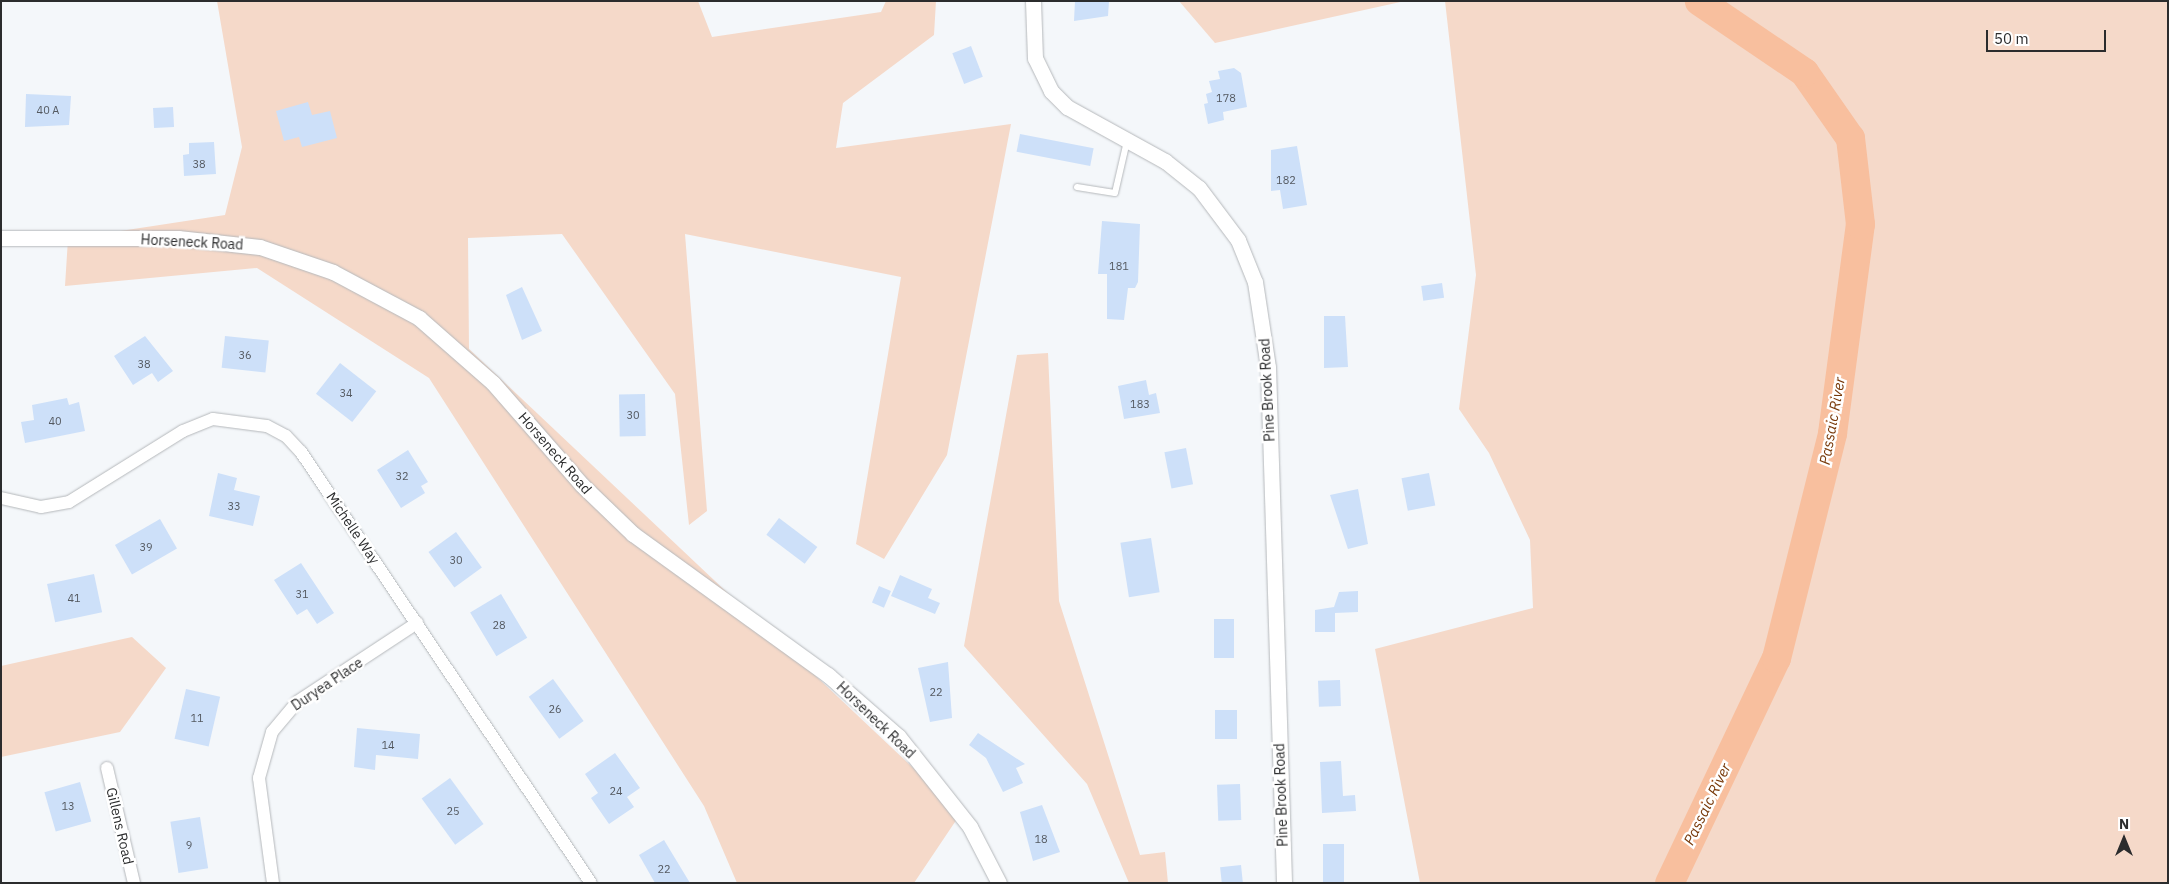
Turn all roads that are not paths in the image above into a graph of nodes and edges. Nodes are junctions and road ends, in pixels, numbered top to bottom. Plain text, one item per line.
1 (1033, 1) edge
2 (1127, 141) junction
3 (1077, 187) dead end
4 (1, 238) edge
5 (1, 498) edge
6 (417, 622) junction
7 (107, 768) dead end
8 (134, 883) edge
9 (273, 883) edge
10 (591, 883) edge
11 (1000, 883) edge
12 (1284, 883) edge

1 - 2 street, Pine Brook Road
2 - 3 lane
2 - 12 street, Pine Brook Road
4 - 11 street, Horseneck Road
5 - 6 street, Michelle Way
6 - 9 street, Duryea Place
6 - 10 street, Michelle Way
7 - 8 street, Gillens Road

